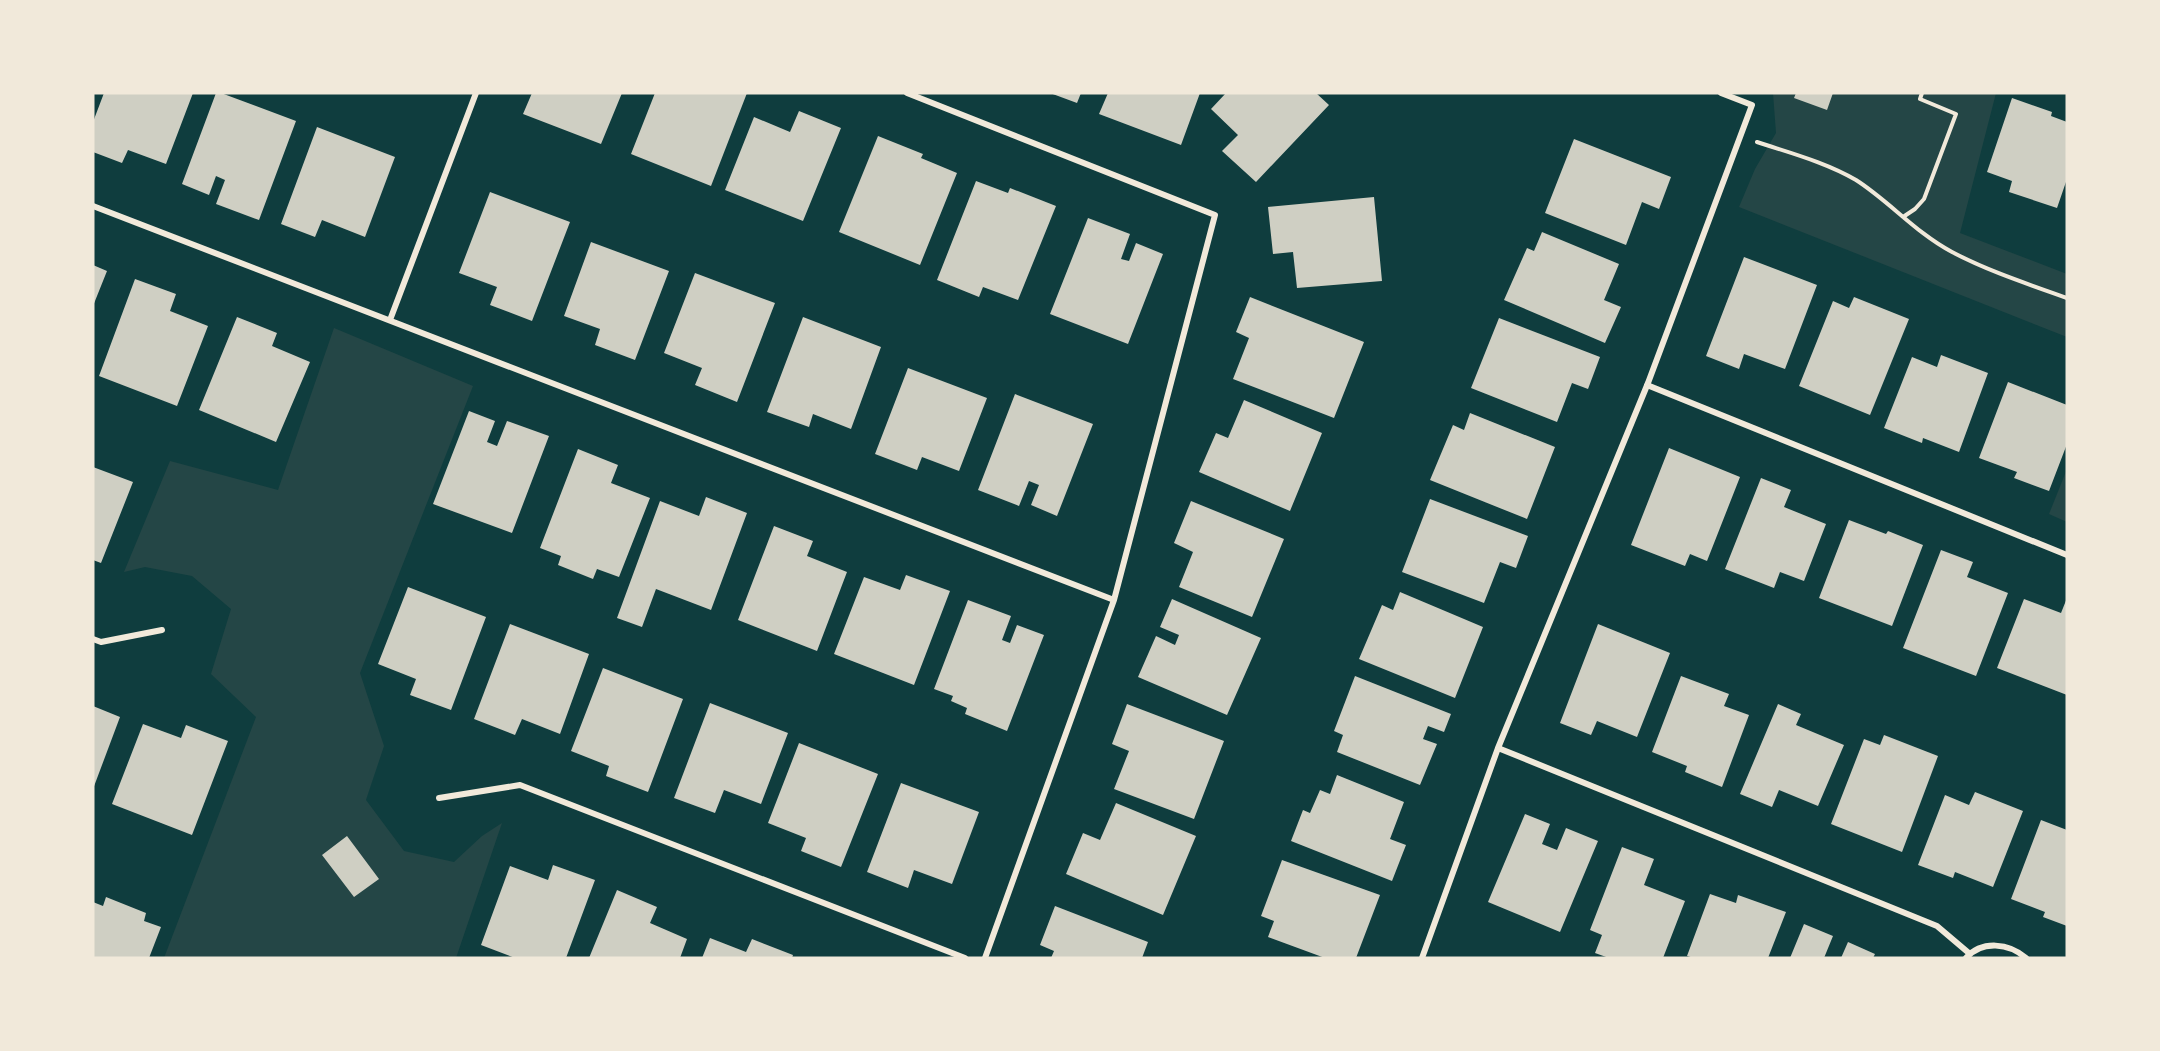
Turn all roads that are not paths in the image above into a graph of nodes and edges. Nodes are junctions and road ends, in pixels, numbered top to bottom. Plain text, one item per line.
1 (476, 93) edge
2 (907, 93) edge
3 (1721, 93) edge
4 (93, 206) edge
5 (390, 320) junction
6 (1647, 385) junction
7 (2067, 555) edge
8 (1114, 600) junction
9 (162, 630) dead end
10 (93, 639) edge
11 (1498, 748) junction
12 (439, 798) dead end
13 (1968, 956) edge
14 (965, 958) edge
15 (985, 958) edge
16 (1422, 958) edge
17 (2026, 958) edge

1 - 5 street
2 - 8 street
3 - 6 street
4 - 5 street
5 - 8 street
6 - 7 street
6 - 11 street
8 - 15 street
9 - 10 street
11 - 13 street
11 - 16 street
12 - 14 street
13 - 17 street

